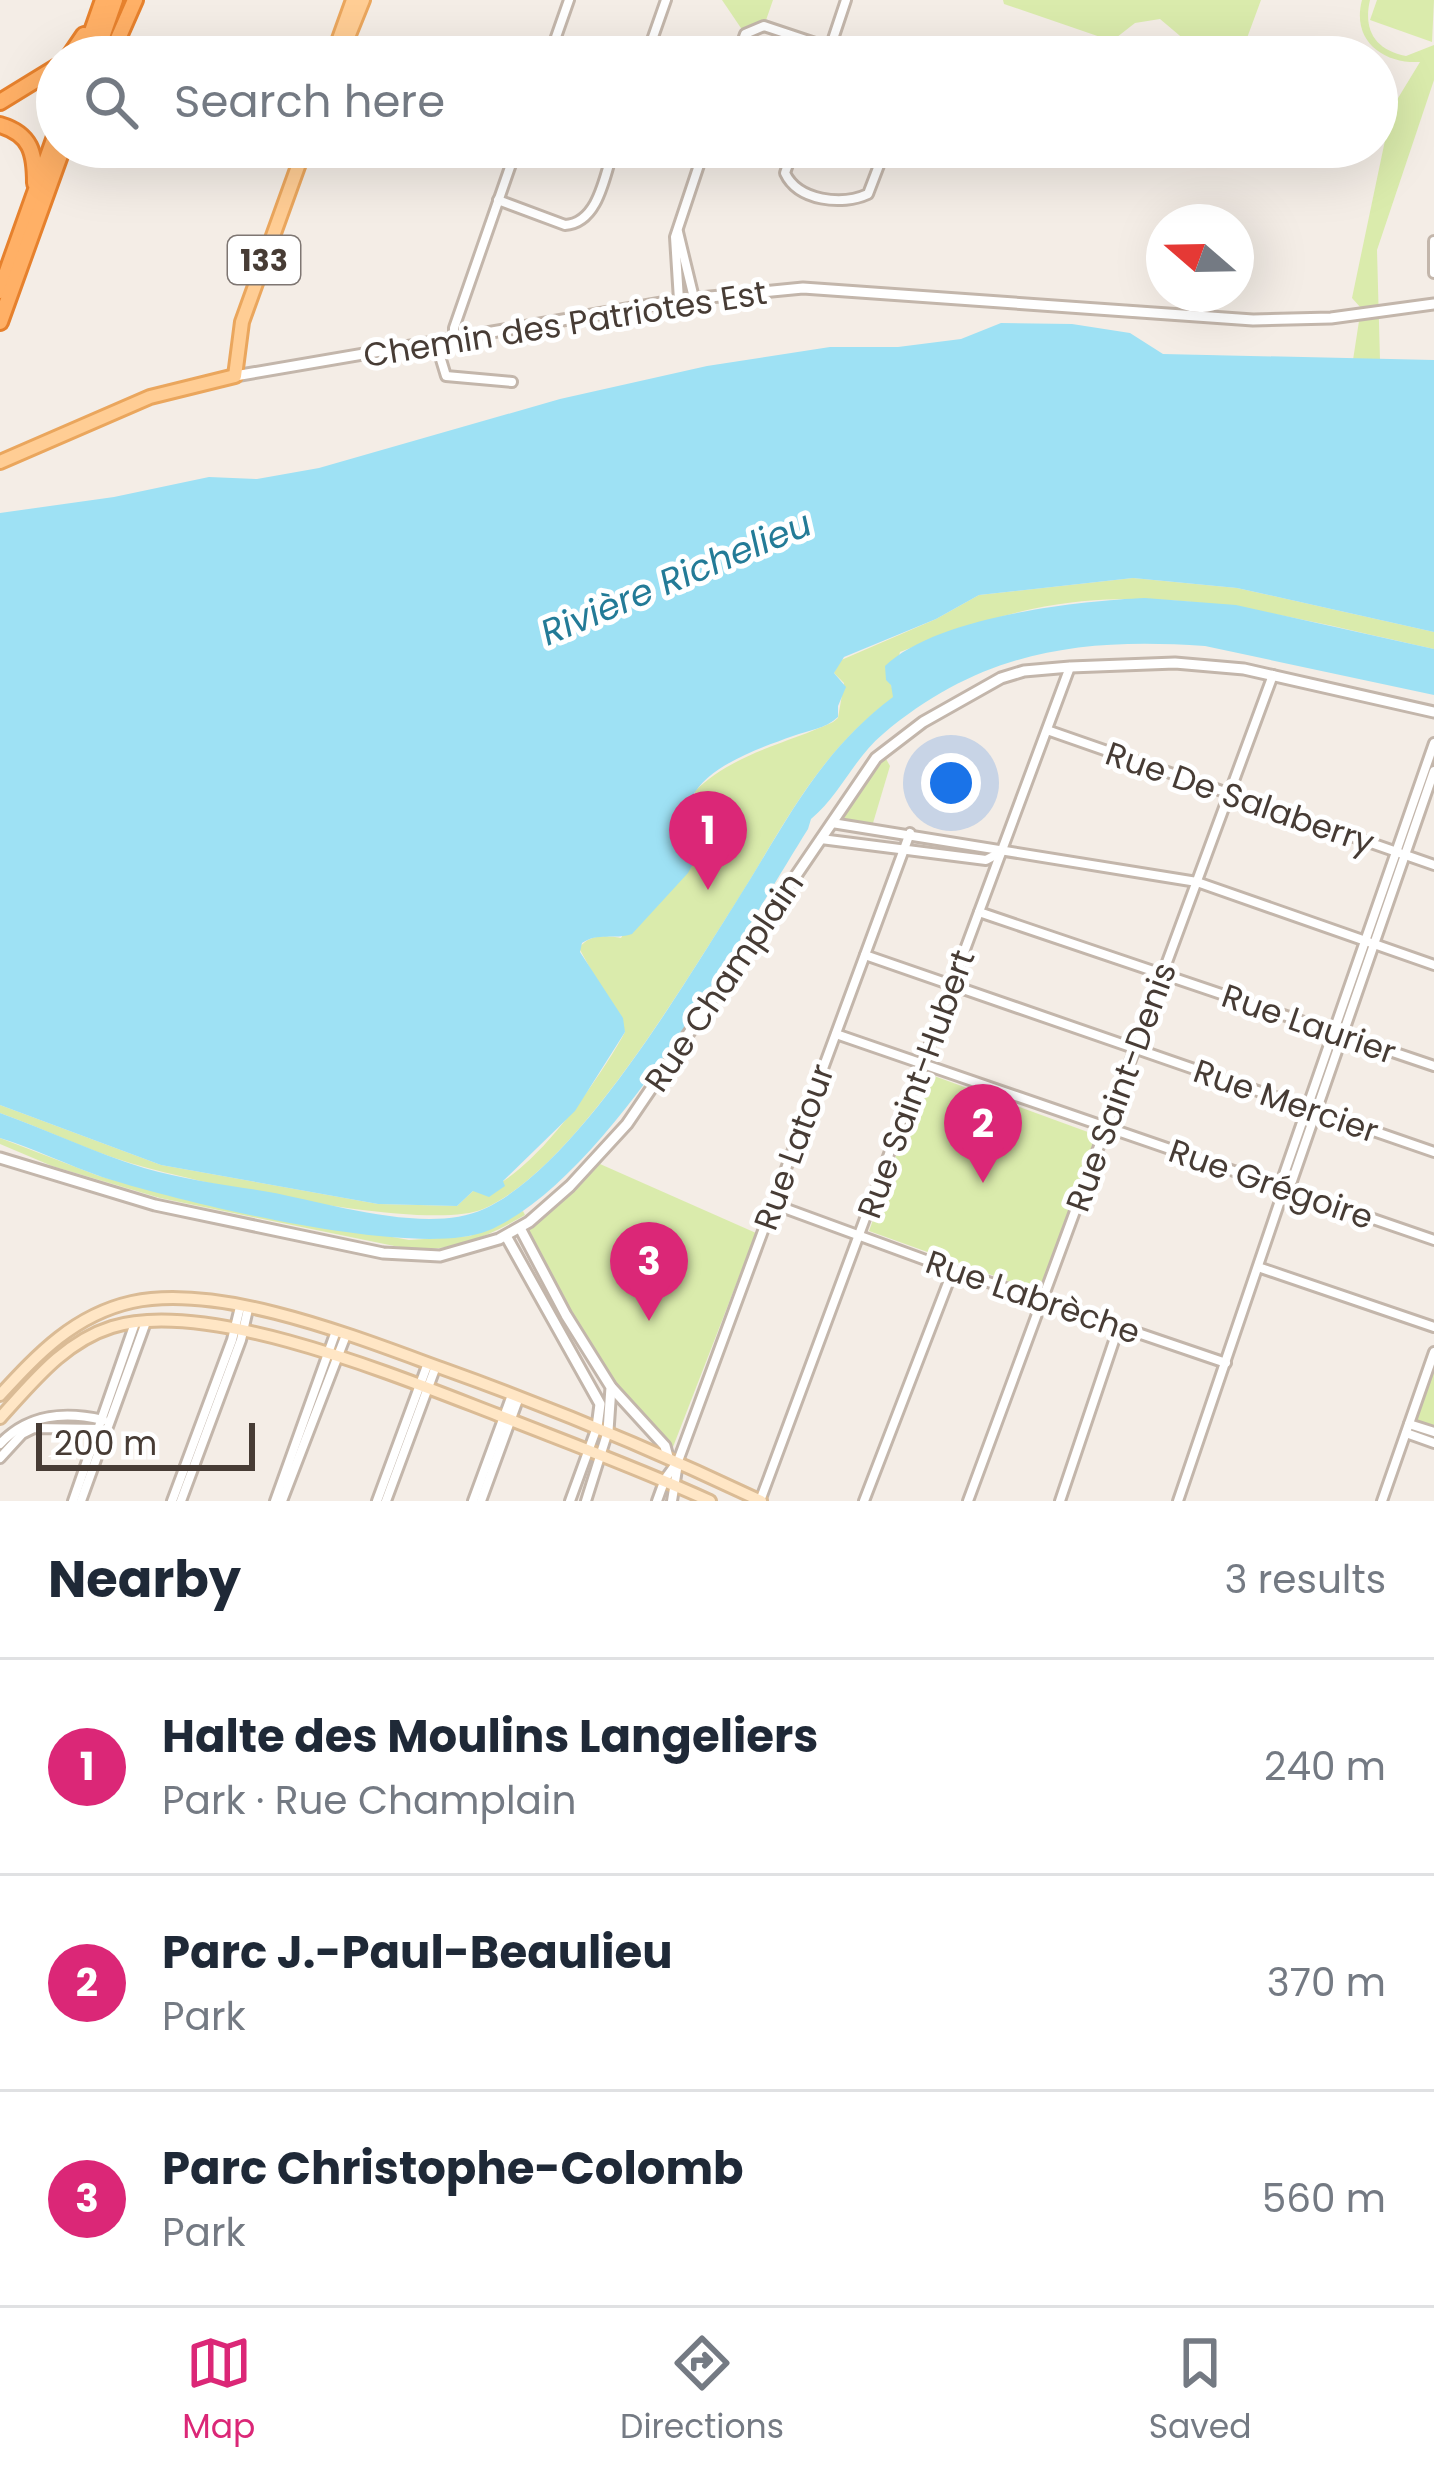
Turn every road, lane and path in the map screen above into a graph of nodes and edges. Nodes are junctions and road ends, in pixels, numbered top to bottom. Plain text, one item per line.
1 (103, 0) edge
2 (115, 0) edge
3 (135, 0) edge
4 (353, 0) edge
5 (363, 0) edge
6 (569, 0) edge
7 (666, 0) edge
8 (846, 0) edge
9 (98, 16) junction
10 (84, 36) edge
11 (91, 36) edge
12 (102, 36) edge
13 (119, 36) edge
14 (343, 36) edge
15 (347, 36) edge
16 (556, 36) edge
17 (653, 36) edge
18 (744, 36) edge
19 (788, 36) edge
20 (834, 36) edge
21 (36, 80) edge
22 (0, 102) edge
23 (0, 124) edge
24 (43, 168) edge
25 (56, 168) edge
26 (297, 168) edge
27 (509, 168) edge
28 (607, 168) edge
29 (698, 168) edge
30 (787, 168) edge
31 (878, 168) edge
32 (34, 194) junction
33 (498, 200) junction
34 (678, 232) junction
35 (1434, 241) edge
36 (1434, 273) edge
37 (0, 291) edge
38 (694, 298) junction
39 (679, 300) junction
40 (1434, 304) edge
41 (0, 322) edge
42 (454, 340) junction
43 (436, 343) junction
44 (235, 376) junction
45 (512, 382) dead end
46 (0, 462) edge
47 (1070, 667) junction
48 (1274, 674) junction
49 (1434, 712) edge
50 (1047, 730) junction
51 (1434, 743) edge
52 (1434, 771) edge
53 (1228, 796) junction
54 (830, 823) junction
55 (910, 833) junction
56 (820, 839) junction
57 (905, 848) junction
58 (1002, 852) junction
59 (1401, 853) junction
60 (1434, 865) edge
61 (1197, 882) junction
62 (980, 912) junction
63 (1370, 942) junction
64 (865, 956) junction
65 (1434, 965) edge
66 (1162, 974) junction
67 (952, 986) junction
68 (836, 1034) junction
69 (1338, 1034) junction
70 (1135, 1049) junction
71 (923, 1064) junction
72 (1434, 1066) edge
73 (1311, 1110) junction
74 (1106, 1127) junction
75 (1434, 1152) edge
76 (0, 1158) edge
77 (1284, 1189) junction
78 (773, 1204) junction
79 (520, 1228) junction
80 (506, 1236) junction
81 (860, 1237) junction
82 (1434, 1240) edge
83 (1258, 1268) junction
84 (953, 1270) junction
85 (1044, 1300) junction
86 (244, 1308) junction
87 (566, 1315) junction
88 (141, 1321) junction
89 (553, 1322) junction
90 (1119, 1326) junction
91 (1434, 1327) edge
92 (239, 1332) junction
93 (341, 1333) junction
94 (1434, 1352) edge
95 (334, 1354) junction
96 (1226, 1363) junction
97 (432, 1365) junction
98 (424, 1386) junction
99 (611, 1387) junction
100 (0, 1395) edge
101 (516, 1396) junction
102 (0, 1418) edge
103 (507, 1419) junction
104 (105, 1426) junction
105 (603, 1429) junction
106 (1407, 1429) junction
107 (1434, 1432) edge
108 (1434, 1443) edge
109 (0, 1444) edge
110 (588, 1449) junction
111 (603, 1454) junction
112 (0, 1458) edge
113 (673, 1459) junction
114 (665, 1479) junction
115 (677, 1486) junction
116 (383, 1496) edge
117 (77, 1501) edge
118 (177, 1501) edge
119 (279, 1501) edge
120 (477, 1501) edge
121 (570, 1501) edge
122 (586, 1501) edge
123 (657, 1501) edge
124 (672, 1501) edge
125 (710, 1501) edge
126 (760, 1501) edge
127 (864, 1501) edge
128 (968, 1501) edge
129 (1060, 1501) edge
130 (1178, 1501) edge
131 (1382, 1501) edge

1 - 9 highway
2 - 12 highway
3 - 13 highway
4 - 14 main road
5 - 15 main road
6 - 16 street
7 - 17 street
8 - 20 street
9 - 10 highway
9 - 11 highway
18 - 19 street
21 - 22 highway
23 - 32 highway
24 - 32 highway
25 - 41 highway
26 - 44 main road, 133
27 - 33 street
28 - 33 street
29 - 34 street
30 - 31 street
32 - 37 highway
33 - 42 street
34 - 38 street
34 - 39 street
35 - 36 street
38 - 39 street, Chemin des Patriotes Est
38 - 40 street, Chemin des Patriotes Est
39 - 42 street, Chemin des Patriotes Est
42 - 43 street, Chemin des Patriotes Est
43 - 44 street, Chemin des Patriotes Est
43 - 45 street
44 - 46 main road, Chemin des Patriotes Est
47 - 48 street, Rue Champlain
47 - 50 street, Rue Saint-Hubert
47 - 54 street, Rue Champlain
48 - 49 street, Rue Champlain
48 - 53 street, Rue Saint-Denis
50 - 53 street, Rue De Salaberry
50 - 58 street, Rue Saint-Hubert
51 - 59 street
52 - 59 street
53 - 59 street, Rue De Salaberry
53 - 61 street, Rue Saint-Denis
54 - 55 street
54 - 56 street, Rue Champlain
55 - 57 street, Rue Latour
55 - 58 street
56 - 57 street
56 - 79 street, Rue Champlain
57 - 58 street
57 - 64 street, Rue Latour
58 - 61 street
58 - 62 street, Rue Saint-Hubert
59 - 60 street, Rue De Salaberry
59 - 63 street
61 - 63 street
61 - 66 street, Rue Saint-Denis
62 - 66 street, Rue Laurier
62 - 67 street, Rue Saint-Hubert
63 - 65 street
63 - 69 street
64 - 67 street, Rue Mercier
64 - 68 street, Rue Latour
66 - 69 street, Rue Laurier
66 - 70 street, Rue Saint-Denis
67 - 70 street, Rue Mercier
67 - 71 street, Rue Saint-Hubert
68 - 71 street, Rue Grégoire
68 - 78 street, Rue Latour
69 - 72 street, Rue Laurier
69 - 73 street
70 - 73 street, Rue Mercier
70 - 74 street, Rue Saint-Denis
71 - 74 street, Rue Grégoire
71 - 81 street, Rue Saint-Hubert
73 - 75 street, Rue Mercier
73 - 77 street
74 - 77 street, Rue Grégoire
74 - 85 street, Rue Saint-Denis
76 - 80 street, Rue Champlain
77 - 82 street, Rue Grégoire
77 - 83 street
78 - 81 street, Rue Labrèche
78 - 113 street, Rue Latour
79 - 80 street, Rue Champlain
79 - 87 street
80 - 89 street
81 - 84 street, Rue Labrèche
81 - 126 street, Rue Saint-Hubert
83 - 91 street
83 - 96 street
84 - 85 street, Rue Labrèche
84 - 127 street
85 - 90 street, Rue Labrèche
85 - 128 street, Rue Saint-Denis
86 - 92 street
86 - 93 main road
86 - 100 main road
87 - 89 street
87 - 99 street
88 - 92 main road
88 - 102 main road
88 - 104 street
89 - 105 street
90 - 96 street, Rue Labrèche
90 - 129 street
92 - 95 main road
92 - 118 street
93 - 95 street
93 - 97 main road
94 - 106 street
95 - 98 main road
95 - 119 street
96 - 130 street
97 - 98 street
97 - 101 main road
98 - 103 main road
98 - 116 street
99 - 105 street
99 - 113 street
101 - 103 street
101 - 105 main road
103 - 110 main road
103 - 120 street
104 - 109 street
104 - 112 street
104 - 117 street
105 - 110 street
105 - 111 street
105 - 113 main road
106 - 107 street
106 - 108 street
106 - 131 street
110 - 111 main road
110 - 121 street
111 - 114 main road
111 - 122 street
113 - 114 street, Rue Latour
113 - 115 street, Rue Latour
113 - 126 main road
114 - 115 main road
114 - 123 street, Rue Latour
115 - 124 street, Rue Latour
115 - 125 main road

